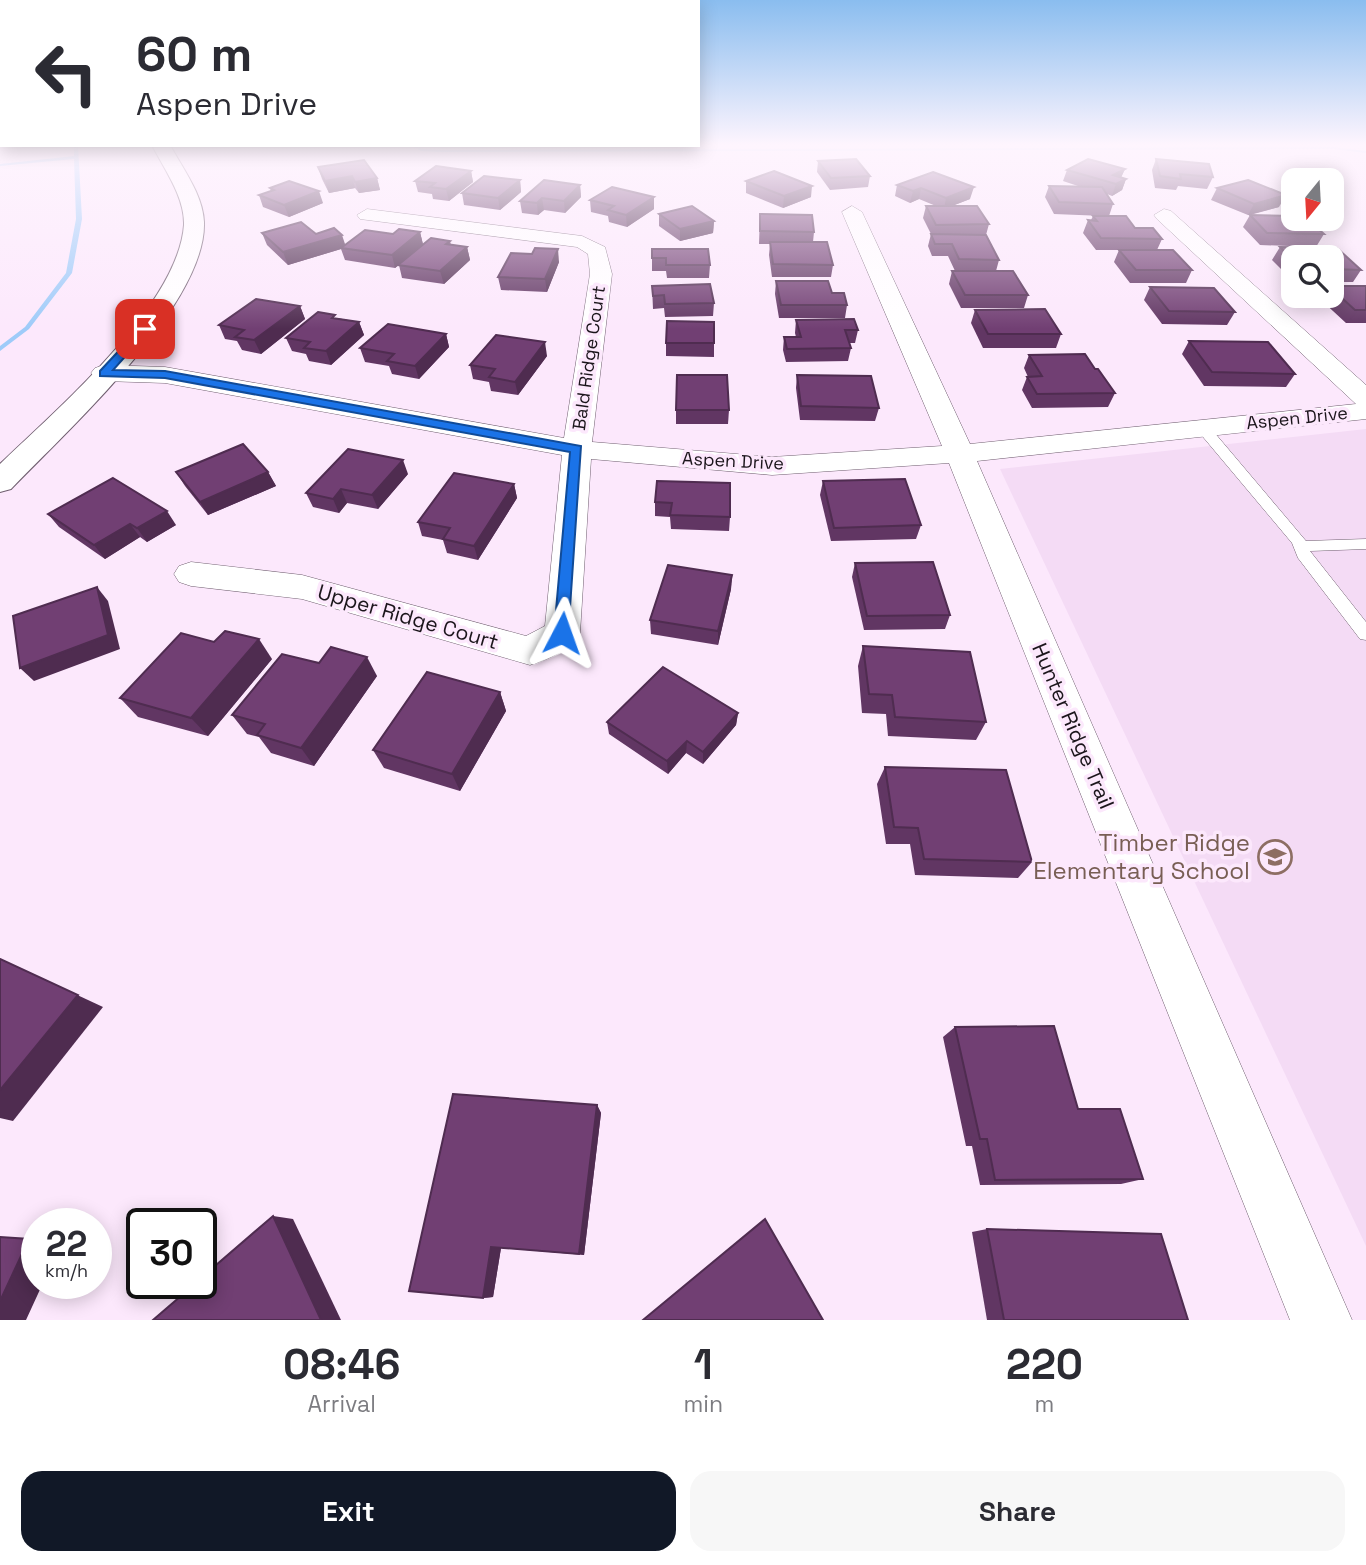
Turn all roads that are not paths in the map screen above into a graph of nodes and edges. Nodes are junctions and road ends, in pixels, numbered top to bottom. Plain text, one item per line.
1 (190, 206) edge
2 (852, 212) dead end
3 (367, 215) dead end
4 (1164, 215) dead end
5 (104, 373) junction
6 (1366, 399) edge
7 (1366, 411) edge
8 (1203, 428) junction
9 (577, 449) junction
10 (960, 454) junction
11 (0, 482) edge
12 (1366, 544) edge
13 (1301, 546) junction
14 (191, 574) dead end
15 (1366, 634) edge
16 (1321, 1320) edge

1 - 5 main road
2 - 10 street, Hunter Ridge Trail
3 - 9 street, Bald Ridge Court
4 - 6 street
5 - 9 street, Aspen Drive
5 - 11 main road
7 - 8 street, Aspen Drive
8 - 10 street, Aspen Drive
8 - 13 lane
9 - 10 street, Aspen Drive
9 - 14 street, Upper Ridge Court
10 - 16 street, Hunter Ridge Trail
12 - 13 lane
13 - 15 lane

